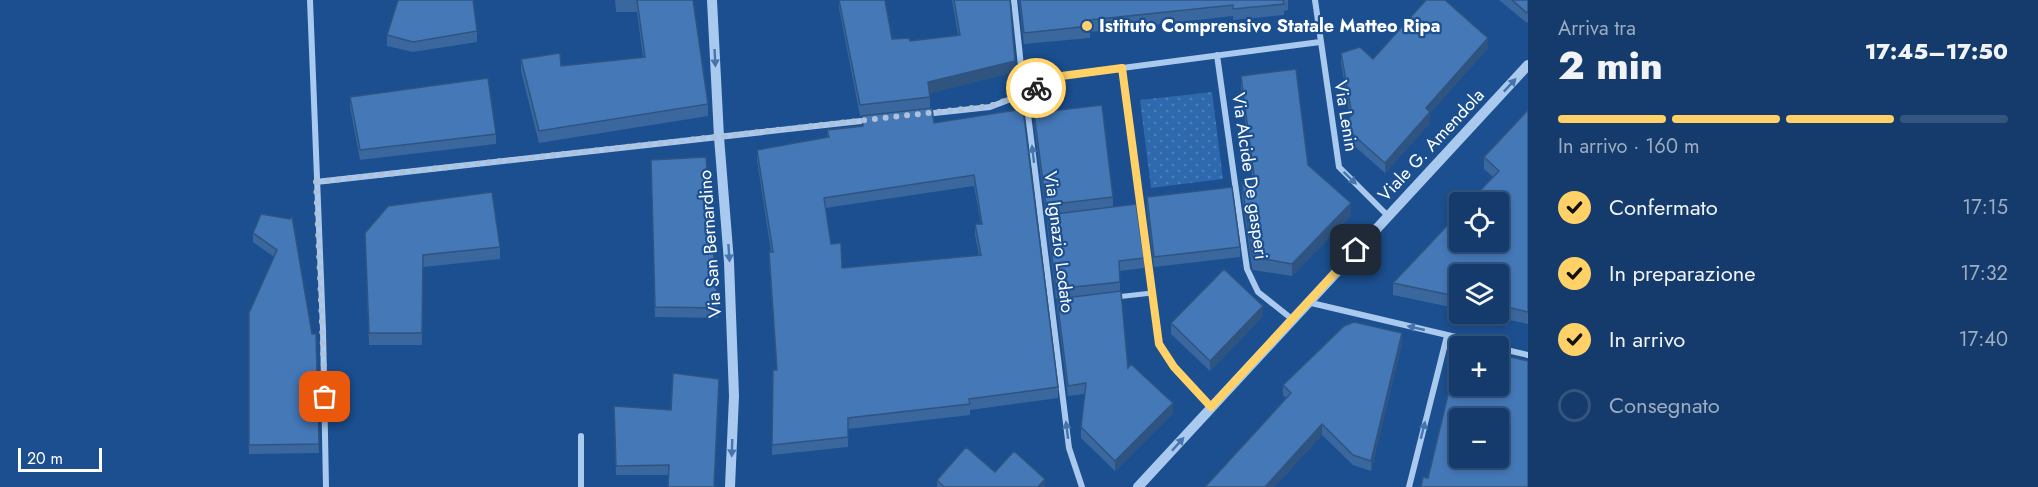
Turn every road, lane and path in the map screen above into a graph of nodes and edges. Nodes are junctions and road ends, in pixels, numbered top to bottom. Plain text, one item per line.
1 (310, 0) edge
2 (712, 0) edge
3 (1014, 0) edge
4 (1315, 0) edge
5 (1320, 42) junction
6 (1217, 56) junction
7 (1528, 65) edge
8 (1122, 68) junction
9 (1024, 94) junction
10 (920, 114) edge
11 (872, 120) edge
12 (719, 137) junction
13 (316, 182) junction
14 (1236, 187) junction
15 (1226, 188) edge
16 (1151, 197) edge
17 (1140, 198) junction
18 (1142, 209) junction
19 (1132, 210) edge
20 (1388, 216) junction
21 (1051, 220) edge
22 (1041, 221) junction
23 (1152, 293) junction
24 (1110, 298) edge
25 (1307, 302) junction
26 (1292, 319) junction
27 (1447, 336) joint
28 (1509, 351) edge
29 (1528, 355) edge
30 (1211, 407) junction
31 (581, 436) dead end
32 (326, 487) edge
33 (581, 487) edge
34 (730, 487) edge
35 (1082, 487) edge
36 (1138, 487) edge
37 (1409, 487) edge

1 - 13 street
2 -> 12 street, Via San Bernardino
3 - 9 street, Via Ignazio Lodato
4 - 5 street, Via Lenin
5 - 6 street
5 -> 20 street, Via Lenin
6 - 8 street
6 - 14 street, Via Alcide De gasperi
20 -> 7 street, Viale G. Amendola
8 - 9 street
8 - 17 street
9 - 10 street
22 -> 9 street, Via Ignazio Lodato
11 - 12 street
12 - 13 street
12 -> 34 street, Via San Bernardino
13 - 32 street
14 - 15 street
14 - 26 street, Via Alcide De gasperi
16 - 17 street
17 - 18 street
18 - 19 street
18 - 23 street
20 - 25 street, Viale G. Amendola
21 - 22 street
35 -> 22 street, Via Ignazio Lodato
23 - 24 street
23 - 30 street
25 - 26 street, Viale G. Amendola
27 -> 25 street
26 - 30 street, Viale G. Amendola
37 -> 27 street
28 - 29 street
36 -> 30 street, Viale G. Amendola
31 - 33 street

